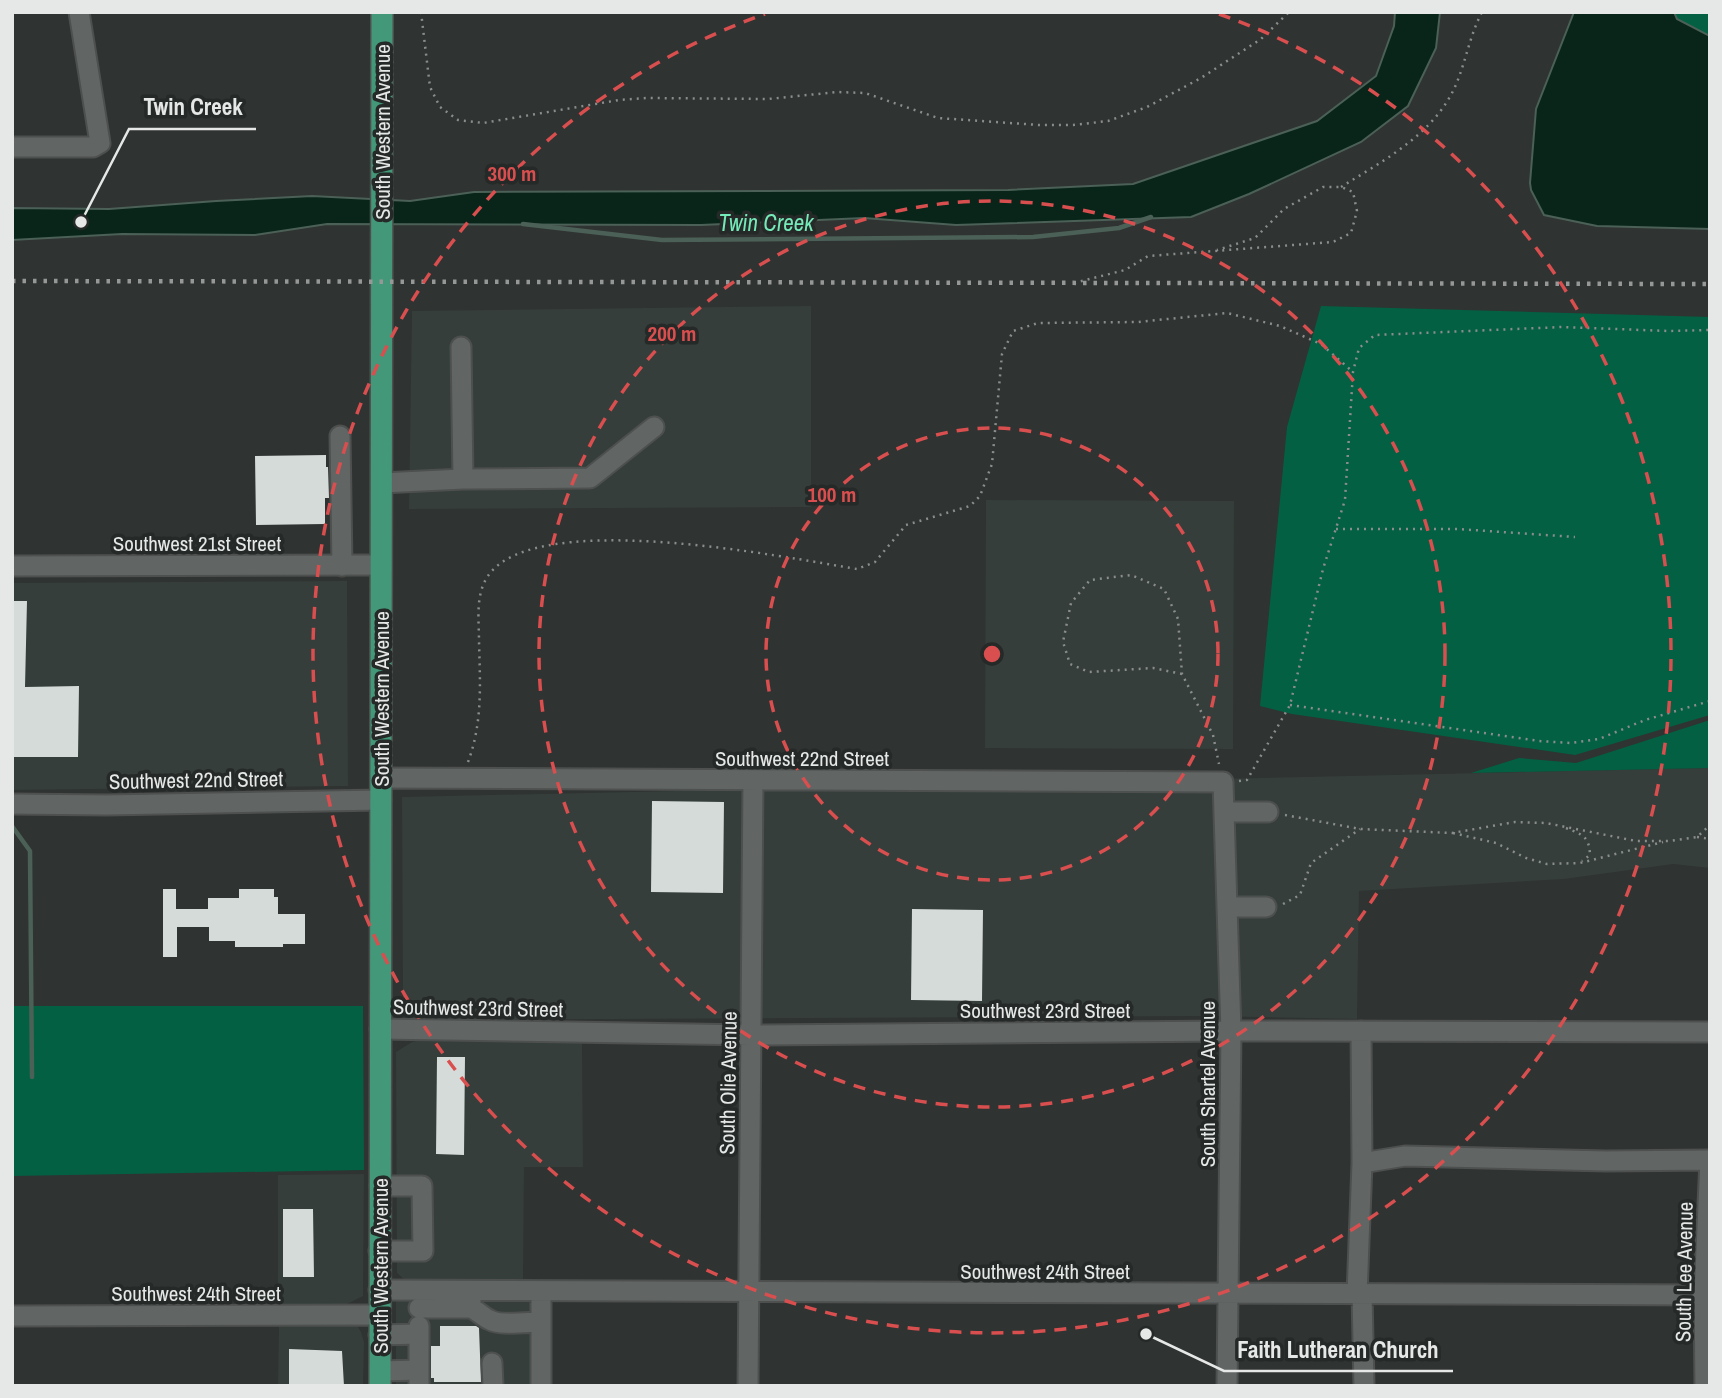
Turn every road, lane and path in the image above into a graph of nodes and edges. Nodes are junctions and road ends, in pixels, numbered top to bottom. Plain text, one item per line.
1 (79, 12) edge
2 (382, 12) edge
3 (421, 12) edge
4 (1289, 12) edge
5 (1482, 12) edge
6 (12, 147) edge
7 (1341, 187) junction
8 (1217, 250) junction
9 (1074, 283) dead end
10 (1710, 330) edge
11 (461, 347) dead end
12 (1353, 372) junction
13 (654, 427) dead end
14 (340, 436) dead end
15 (463, 479) junction
16 (382, 483) junction
17 (1336, 529) junction
18 (1575, 537) dead end
19 (382, 565) junction
20 (12, 566) edge
21 (342, 566) junction
22 (1182, 674) junction
23 (1710, 701) edge
24 (1290, 705) junction
25 (462, 779) junction
26 (753, 780) junction
27 (1223, 782) junction
28 (381, 789) junction
29 (12, 804) edge
30 (1224, 812) junction
31 (1268, 812) joint
32 (1559, 825) junction
33 (1710, 825) edge
34 (1360, 829) junction
35 (1452, 833) junction
36 (1697, 837) junction
37 (1710, 839) edge
38 (1669, 841) junction
39 (1580, 863) junction
40 (1227, 907) junction
41 (1266, 907) joint
42 (380, 1029) junction
43 (1231, 1031) junction
44 (1361, 1031) junction
45 (1710, 1032) edge
46 (752, 1035) junction
47 (1710, 1160) edge
48 (1362, 1163) junction
49 (380, 1186) junction
50 (379, 1251) junction
51 (379, 1290) junction
52 (541, 1292) junction
53 (748, 1293) junction
54 (1227, 1294) junction
55 (1359, 1295) junction
56 (1707, 1295) edge
57 (471, 1299) junction
58 (419, 1315) junction
59 (12, 1316) edge
60 (541, 1322) junction
61 (379, 1325) junction
62 (492, 1363) dead end
63 (419, 1377) edge
64 (380, 1378) edge
65 (493, 1386) edge
66 (541, 1386) edge
67 (748, 1386) edge
68 (1227, 1386) edge
69 (1364, 1386) edge
70 (1705, 1386) edge

1 - 6 street
2 - 16 main road, South Western Avenue
3 - 4 path
5 - 7 path
7 - 8 path
7 - 8 path
8 - 9 path
10 - 12 path
11 - 15 street
12 - 17 path
12 - 25 path
13 - 15 street
14 - 21 street
15 - 16 street
16 - 19 main road, South Western Avenue
17 - 18 path
17 - 24 path
19 - 21 street, Southwest 21st Street
19 - 28 main road, South Western Avenue
20 - 21 street, Southwest 21st Street
22 - 22 path
22 - 27 path
23 - 24 path
24 - 27 path
25 - 26 street, Southwest 22nd Street
25 - 28 street, Southwest 22nd Street
26 - 27 street, Southwest 22nd Street
26 - 46 street, South Olie Avenue
27 - 30 street, South Shartel Avenue
28 - 29 street, Southwest 22nd Street
28 - 42 main road, South Western Avenue
30 - 31 street
30 - 40 street, South Shartel Avenue
31 - 34 path
32 - 35 path
32 - 38 path
32 - 39 path
33 - 36 path
34 - 35 path
34 - 41 path
35 - 39 path
36 - 37 path
36 - 38 path
38 - 39 path
40 - 41 street
40 - 43 street, South Shartel Avenue
42 - 46 street, Southwest 23rd Street
42 - 49 main road, South Western Avenue
43 - 44 street, Southwest 23rd Street
43 - 46 street, Southwest 23rd Street
43 - 54 street, South Shartel Avenue
44 - 45 street, Southwest 23rd Street
44 - 48 street
46 - 53 street, South Olie Avenue
47 - 48 street
47 - 56 street, South Lee Avenue
48 - 55 street
49 - 50 main road, South Western Avenue
49 - 50 street
50 - 51 main road, South Western Avenue
51 - 58 street, Southwest 24th Street
51 - 61 main road, South Western Avenue
52 - 53 street, Southwest 24th Street
52 - 57 street, Southwest 24th Street
52 - 60 street
53 - 54 street, Southwest 24th Street
53 - 67 street, South Olie Avenue
54 - 55 street, Southwest 24th Street
54 - 68 street, South Shartel Avenue
55 - 56 street, Southwest 24th Street
55 - 69 street
56 - 70 street, South Lee Avenue
57 - 58 street, Southwest 24th Street
57 - 60 street
58 - 61 street, Southwest 24th Street
58 - 63 street
59 - 61 street, Southwest 24th Street
60 - 66 street
61 - 64 main road, South Western Avenue
62 - 65 street
63 - 64 street

